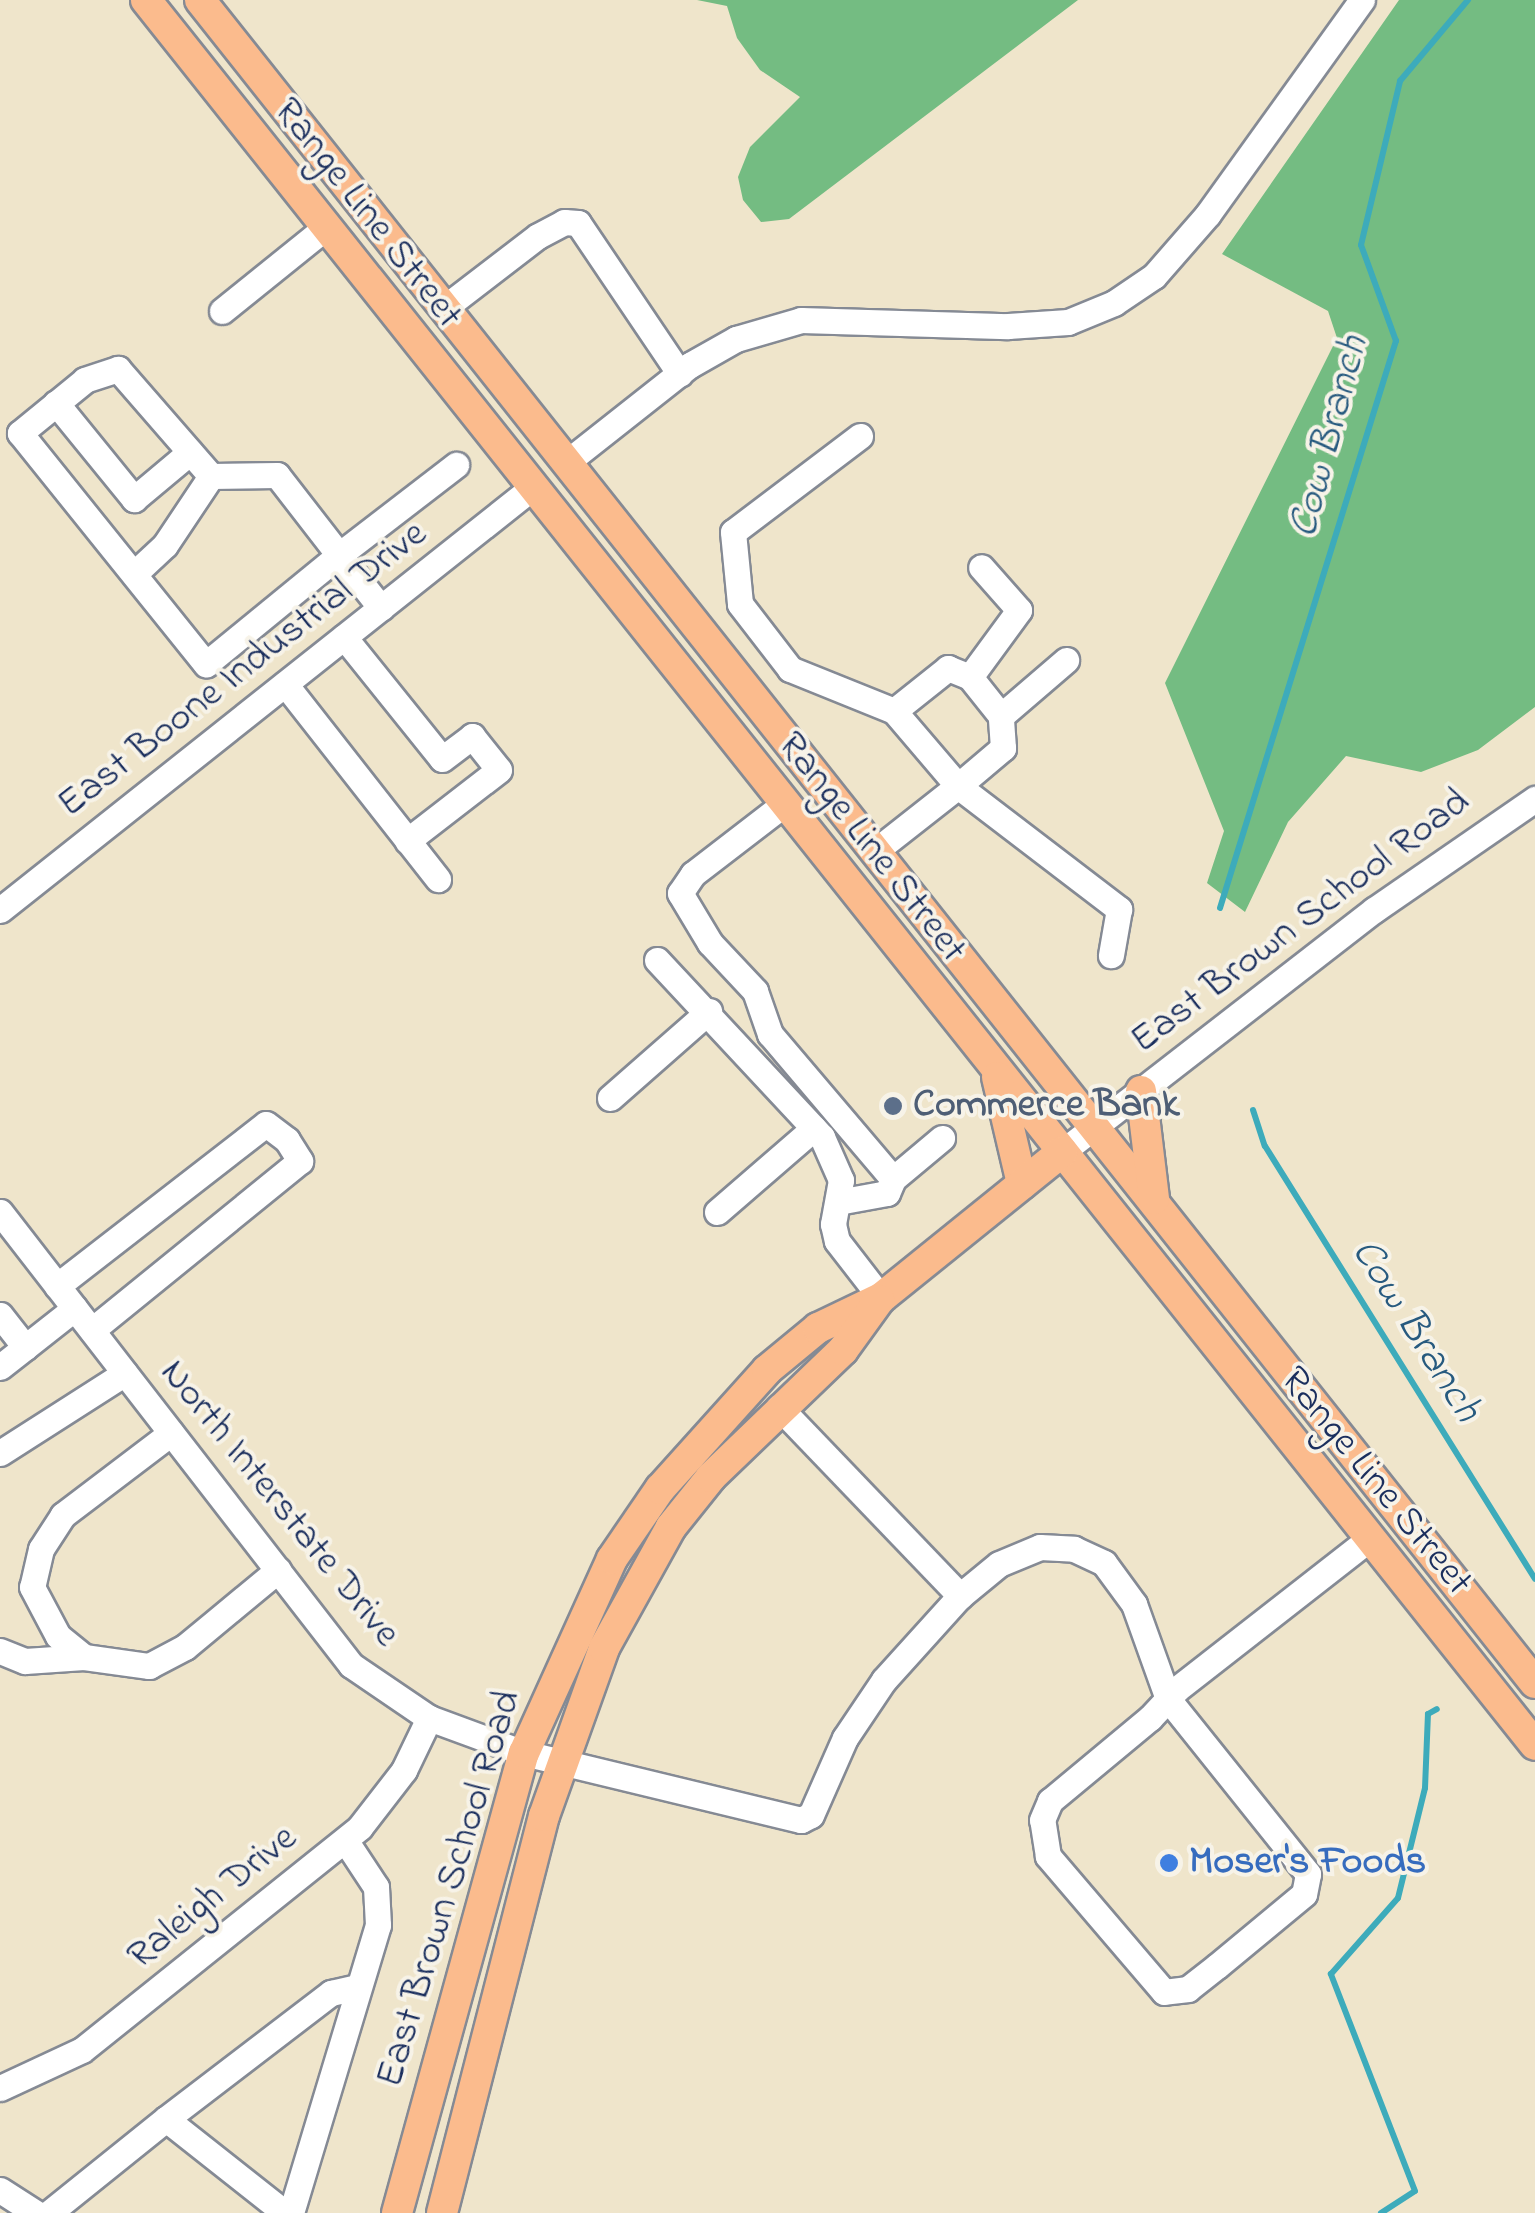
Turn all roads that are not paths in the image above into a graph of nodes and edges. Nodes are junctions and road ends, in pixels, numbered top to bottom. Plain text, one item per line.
1 (146, 0) edge
2 (200, 0) edge
3 (1362, 0) edge
4 (326, 227) junction
5 (444, 308) junction
6 (222, 310) dead end
7 (680, 374) junction
8 (454, 388) junction
9 (56, 404) junction
10 (860, 436) dead end
11 (190, 452) junction
12 (567, 462) junction
13 (456, 466) dead end
14 (211, 476) junction
15 (533, 487) junction
16 (339, 555) junction
17 (981, 567) dead end
18 (134, 574) junction
19 (679, 604) junction
20 (381, 608) junction
21 (344, 637) junction
22 (1066, 660) dead end
23 (970, 677) junction
24 (285, 684) junction
25 (894, 711) junction
26 (1001, 716) junction
27 (958, 786) junction
28 (1535, 799) edge
29 (784, 804) junction
30 (408, 841) junction
31 (874, 852) junction
32 (438, 879) dead end
33 (0, 910) edge
34 (1110, 955) dead end
35 (657, 960) dead end
36 (708, 1011) junction
37 (996, 1069) junction
38 (1140, 1091) junction
39 (610, 1098) dead end
40 (1094, 1127) junction
41 (814, 1128) junction
42 (942, 1138) dead end
43 (1062, 1152) junction
44 (893, 1179) junction
45 (1022, 1184) junction
46 (838, 1202) junction
47 (1154, 1202) junction
48 (0, 1212) edge
49 (717, 1212) dead end
50 (58, 1286) junction
51 (880, 1298) junction
52 (74, 1308) junction
53 (0, 1314) edge
54 (92, 1330) junction
55 (24, 1347) junction
56 (0, 1367) edge
57 (124, 1372) junction
58 (779, 1407) junction
59 (171, 1433) junction
60 (0, 1453) edge
61 (1370, 1538) junction
62 (278, 1570) junction
63 (960, 1596) junction
64 (1472, 1604) junction
65 (0, 1651) edge
66 (84, 1657) junction
67 (1535, 1684) edge
68 (1168, 1700) junction
69 (429, 1718) junction
70 (1535, 1745) edge
71 (524, 1753) junction
72 (560, 1760) junction
73 (345, 1840) junction
74 (356, 1987) junction
75 (0, 2088) edge
76 (166, 2119) junction
77 (0, 2190) edge
78 (36, 2213) edge
79 (49, 2213) edge
80 (288, 2213) edge
81 (397, 2213) edge
82 (442, 2213) edge

1 - 4 main road, Range Line Street
2 - 5 main road, Range Line Street
3 - 7 street
4 - 6 street
4 - 8 main road, Range Line Street
5 - 7 street
5 - 12 main road, Range Line Street
7 - 12 street
8 - 12 main road
8 - 15 main road, Range Line Street
9 - 11 street
9 - 11 street
9 - 18 street
10 - 25 street
11 - 14 street
12 - 19 main road, Range Line Street
13 - 16 street
14 - 16 street
14 - 18 street
15 - 19 main road
15 - 20 street, East Boone Industrial Drive
15 - 29 main road, Range Line Street
16 - 18 street
16 - 20 street
17 - 23 street
19 - 31 main road, Range Line Street
20 - 21 street, East Boone Industrial Drive
21 - 24 street, East Boone Industrial Drive
21 - 30 street
22 - 26 street
23 - 25 street
23 - 26 street
24 - 30 street
24 - 33 street, East Boone Industrial Drive
25 - 27 street
26 - 27 street
27 - 31 street
27 - 34 street
28 - 38 street, East Brown School Road
29 - 37 main road, Range Line Street
29 - 44 street
30 - 32 street
31 - 40 main road, Range Line Street
35 - 36 street
36 - 39 street
36 - 41 street
37 - 43 main road, Range Line Street
37 - 45 main road
38 - 40 street, East Brown School Road
38 - 47 main road
40 - 43 street, East Brown School Road
40 - 47 main road, Range Line Street
41 - 46 street
41 - 49 street
42 - 44 street
43 - 45 main road, East Brown School Road
43 - 61 main road, Range Line Street
44 - 46 street
45 - 51 main road, East Brown School Road
46 - 51 street
47 - 64 main road, Range Line Street
48 - 50 street, North Interstate Drive
50 - 52 street, North Interstate Drive
50 - 54 street
51 - 58 main road, East Brown School Road
51 - 71 main road, East Brown School Road
52 - 54 street, North Interstate Drive
52 - 55 street
53 - 55 street
54 - 57 street, North Interstate Drive
55 - 56 street
57 - 59 street, North Interstate Drive
57 - 60 street
58 - 63 street
58 - 72 main road, East Brown School Road
59 - 62 street, North Interstate Drive
59 - 66 street
61 - 64 main road
61 - 68 street
61 - 70 main road, Range Line Street
62 - 66 street
62 - 69 street, North Interstate Drive
63 - 68 street
63 - 72 street, North Interstate Drive
64 - 67 main road, Range Line Street
65 - 66 street
68 - 68 street
69 - 71 street, North Interstate Drive
69 - 73 street, Raleigh Drive
71 - 72 street, North Interstate Drive
71 - 81 main road, East Brown School Road
72 - 82 main road, East Brown School Road
73 - 74 street
73 - 75 street, Raleigh Drive
74 - 76 street
74 - 80 street
76 - 79 street
76 - 80 street
77 - 78 street

